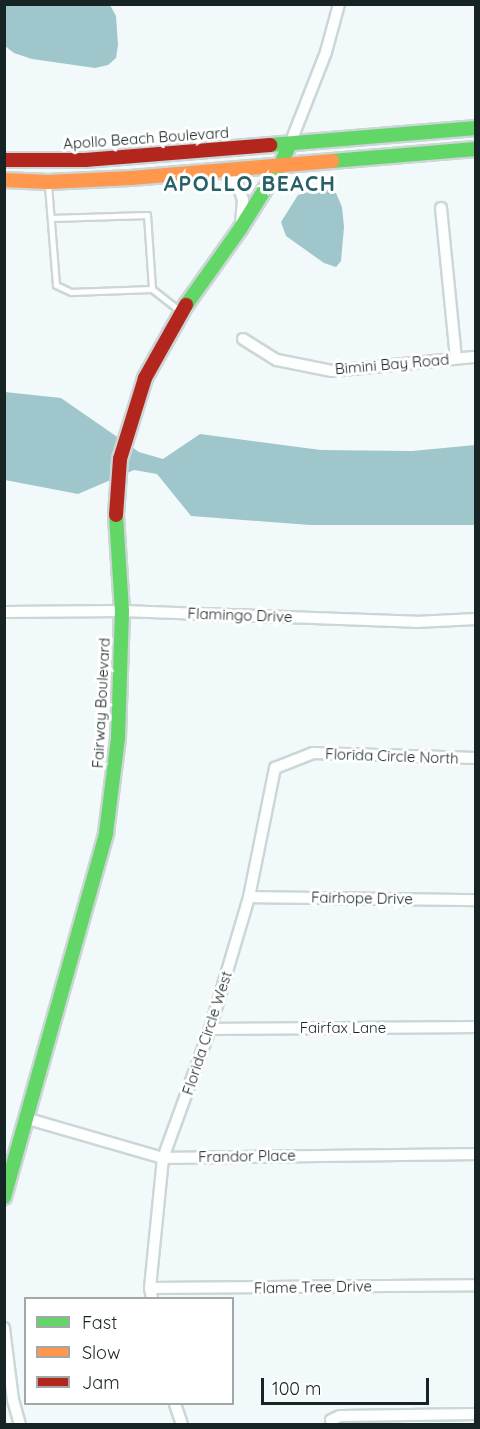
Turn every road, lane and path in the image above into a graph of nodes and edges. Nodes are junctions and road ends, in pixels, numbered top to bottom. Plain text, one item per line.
1 (339, 4) edge
2 (476, 128) edge
3 (290, 144) junction
4 (476, 150) edge
5 (4, 160) edge
6 (280, 164) junction
7 (215, 170) junction
8 (4, 180) edge
9 (48, 182) junction
10 (441, 208) dead end
11 (51, 218) junction
12 (240, 229) junction
13 (152, 289) junction
14 (181, 312) junction
15 (243, 339) dead end
16 (476, 357) edge
17 (456, 358) junction
18 (123, 611) junction
19 (4, 612) edge
20 (476, 619) edge
21 (476, 758) edge
22 (275, 768) joint
23 (249, 897) junction
24 (476, 900) edge
25 (476, 1027) edge
26 (210, 1029) junction
27 (25, 1118) junction
28 (476, 1154) edge
29 (163, 1158) junction
30 (4, 1197) edge
31 (476, 1285) edge
32 (151, 1293) edge
33 (4, 1328) edge
34 (175, 1405) edge
35 (476, 1414) edge
36 (20, 1425) edge
37 (182, 1425) edge
38 (333, 1425) edge

1 - 3 street
2 - 3 street, Apollo Beach Boulevard
3 - 5 street, Apollo Beach Boulevard
3 - 6 street
4 - 6 street
6 - 7 street
6 - 12 street, Fairway Boulevard
7 - 9 street
7 - 12 street
8 - 9 street
9 - 11 lane
10 - 17 street
11 - 13 lane
11 - 13 lane
12 - 14 street, Fairway Boulevard
13 - 14 lane
14 - 18 street, Fairway Boulevard
15 - 17 street, Bimini Bay Road
16 - 17 street, Bimini Bay Road
18 - 19 street, Flamingo Drive
18 - 20 street, Flamingo Drive
18 - 27 street, Fairway Boulevard
21 - 22 street, Florida Circle North
22 - 23 street, Florida Circle West
23 - 24 street, Fairhope Drive
23 - 26 street, Florida Circle West
25 - 26 street, Fairfax Lane
26 - 29 street, Florida Circle West
27 - 29 street, Frandor Place
27 - 30 street, Fairway Boulevard
28 - 29 street, Frandor Place
29 - 32 street, Florida Circle West
31 - 32 street, Flame Tree Drive
33 - 36 street
34 - 37 street
35 - 38 street

